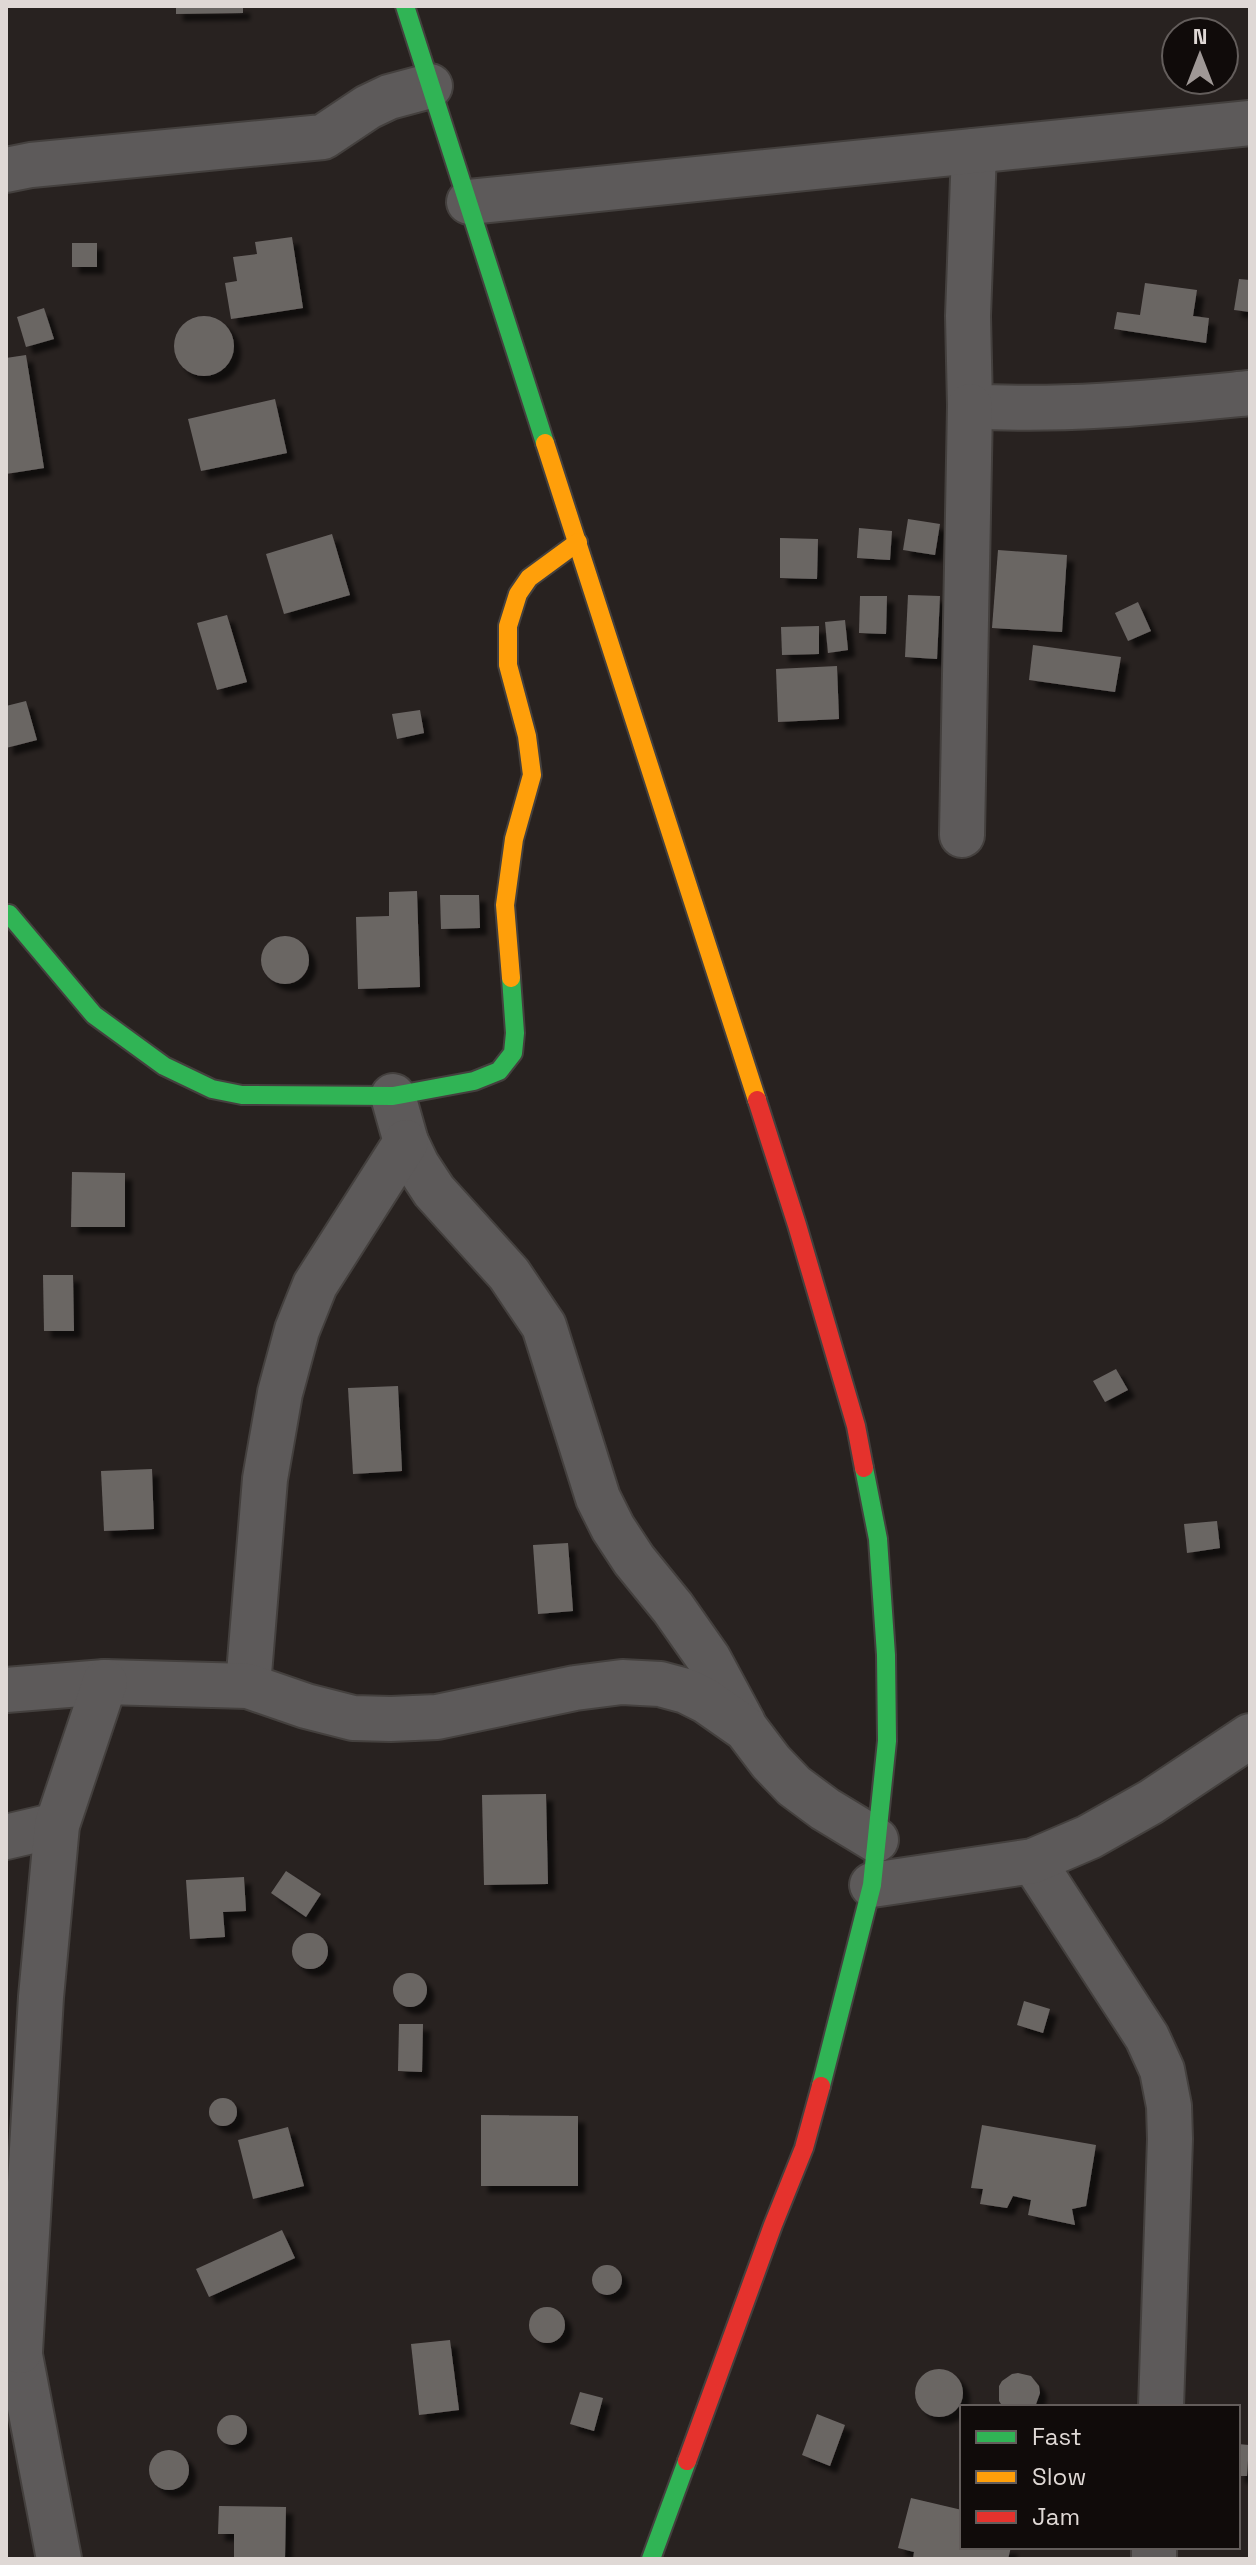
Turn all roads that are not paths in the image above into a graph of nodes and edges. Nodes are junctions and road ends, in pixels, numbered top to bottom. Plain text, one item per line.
1 (405, 6) edge
2 (430, 86) junction
3 (1250, 123) edge
4 (974, 151) junction
5 (6, 170) edge
6 (469, 202) junction
7 (1250, 393) edge
8 (970, 406) junction
9 (578, 542) junction
10 (962, 835) dead end
11 (9, 914) dead end
12 (393, 1096) junction
13 (406, 1142) junction
14 (105, 1682) junction
15 (248, 1686) junction
16 (6, 1690) edge
17 (746, 1729) junction
18 (1250, 1736) edge
19 (57, 1825) junction
20 (6, 1837) edge
21 (876, 1840) junction
22 (1033, 1861) junction
23 (872, 1885) junction
24 (6, 2290) edge
25 (20, 2351) junction
26 (1161, 2405) edge
27 (59, 2559) edge
28 (651, 2559) edge

1 - 2 street
2 - 5 street
2 - 6 street
3 - 4 street
4 - 6 street
4 - 8 street
6 - 9 street
7 - 8 street
8 - 10 street
9 - 12 street
9 - 21 street
11 - 12 street
12 - 13 street
13 - 15 street
13 - 17 street
14 - 15 street
14 - 16 street
14 - 19 street
15 - 17 street
17 - 21 street
18 - 22 street
19 - 20 street
19 - 25 street
21 - 23 street
22 - 23 street
22 - 26 street
23 - 28 street
24 - 25 street
25 - 27 street

